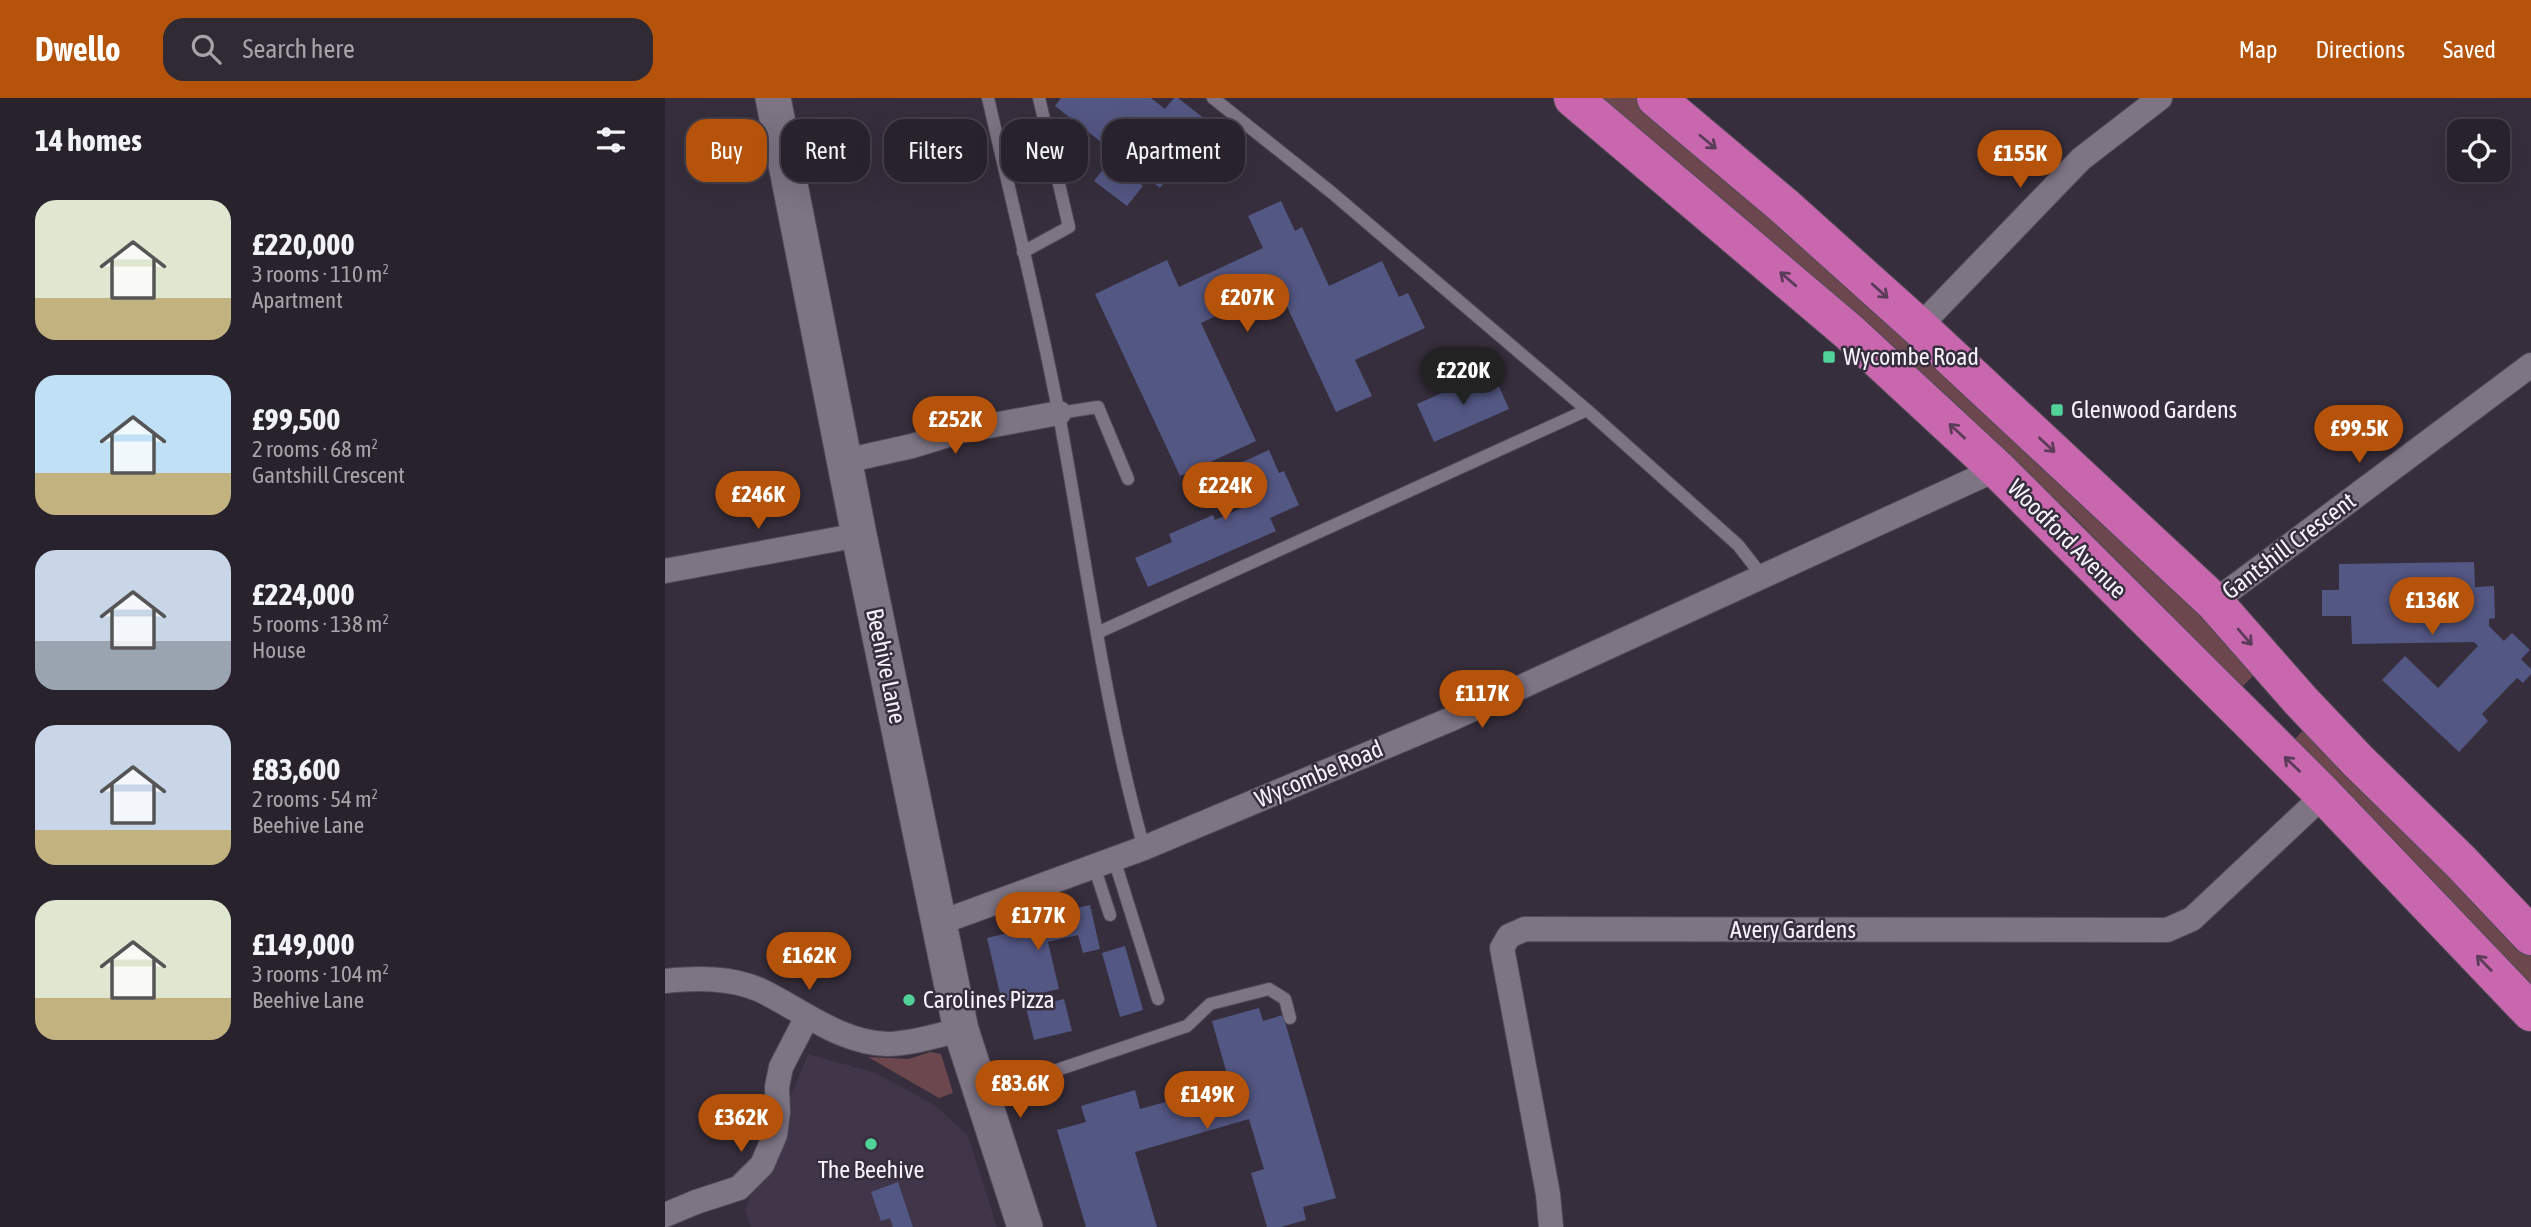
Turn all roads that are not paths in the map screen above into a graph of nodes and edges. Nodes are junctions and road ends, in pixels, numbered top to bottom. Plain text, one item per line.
1 (773, 98) edge
2 (988, 98) edge
3 (1039, 98) edge
4 (1213, 98) edge
5 (1573, 98) edge
6 (1656, 98) edge
7 (2160, 98) edge
8 (1023, 252) junction
9 (1919, 327) junction
10 (2531, 365) edge
11 (1587, 410) junction
12 (1059, 413) junction
13 (845, 461) junction
14 (1997, 469) junction
15 (1128, 479) dead end
16 (859, 535) junction
17 (665, 571) edge
18 (1763, 577) junction
19 (2214, 602) junction
20 (1097, 633) junction
21 (2324, 795) junction
22 (1144, 848) junction
23 (2461, 862) junction
24 (1105, 863) junction
25 (2511, 896) dead end
26 (1110, 915) dead end
27 (939, 923) junction
28 (2531, 936) edge
29 (665, 981) edge
30 (1158, 999) dead end
31 (2531, 1012) edge
32 (807, 1017) junction
33 (1290, 1018) dead end
34 (961, 1030) junction
35 (982, 1095) junction
36 (665, 1215) edge
37 (1025, 1227) edge
38 (1551, 1227) edge

1 - 13 main road, Beehive Lane
2 - 8 lane
3 - 8 lane
4 - 11 lane
14 -> 5 highway, Woodford Avenue
6 -> 9 highway
7 - 9 street
8 - 12 lane
9 -> 19 highway
10 - 19 street, Gantshill Crescent
11 - 18 lane
11 - 20 lane
12 - 13 street
12 - 15 lane
12 - 20 lane
13 - 16 main road, Beehive Lane
14 - 18 street, Wycombe Road
21 -> 14 highway, Woodford Avenue
16 - 17 street
16 - 27 main road, Beehive Lane
18 - 22 street, Wycombe Road
19 -> 23 highway
20 - 22 lane
31 -> 21 highway, Woodford Avenue
21 - 38 street, Avery Gardens
22 - 24 street, Wycombe Road
23 - 25 lane
23 - 28 highway
24 - 26 lane
24 - 27 street, Wycombe Road
24 - 30 lane
27 - 34 main road, Beehive Lane
29 - 32 street
32 - 34 street
32 - 36 street
33 - 35 lane
34 - 35 main road, Beehive Lane
35 - 37 main road, Beehive Lane

